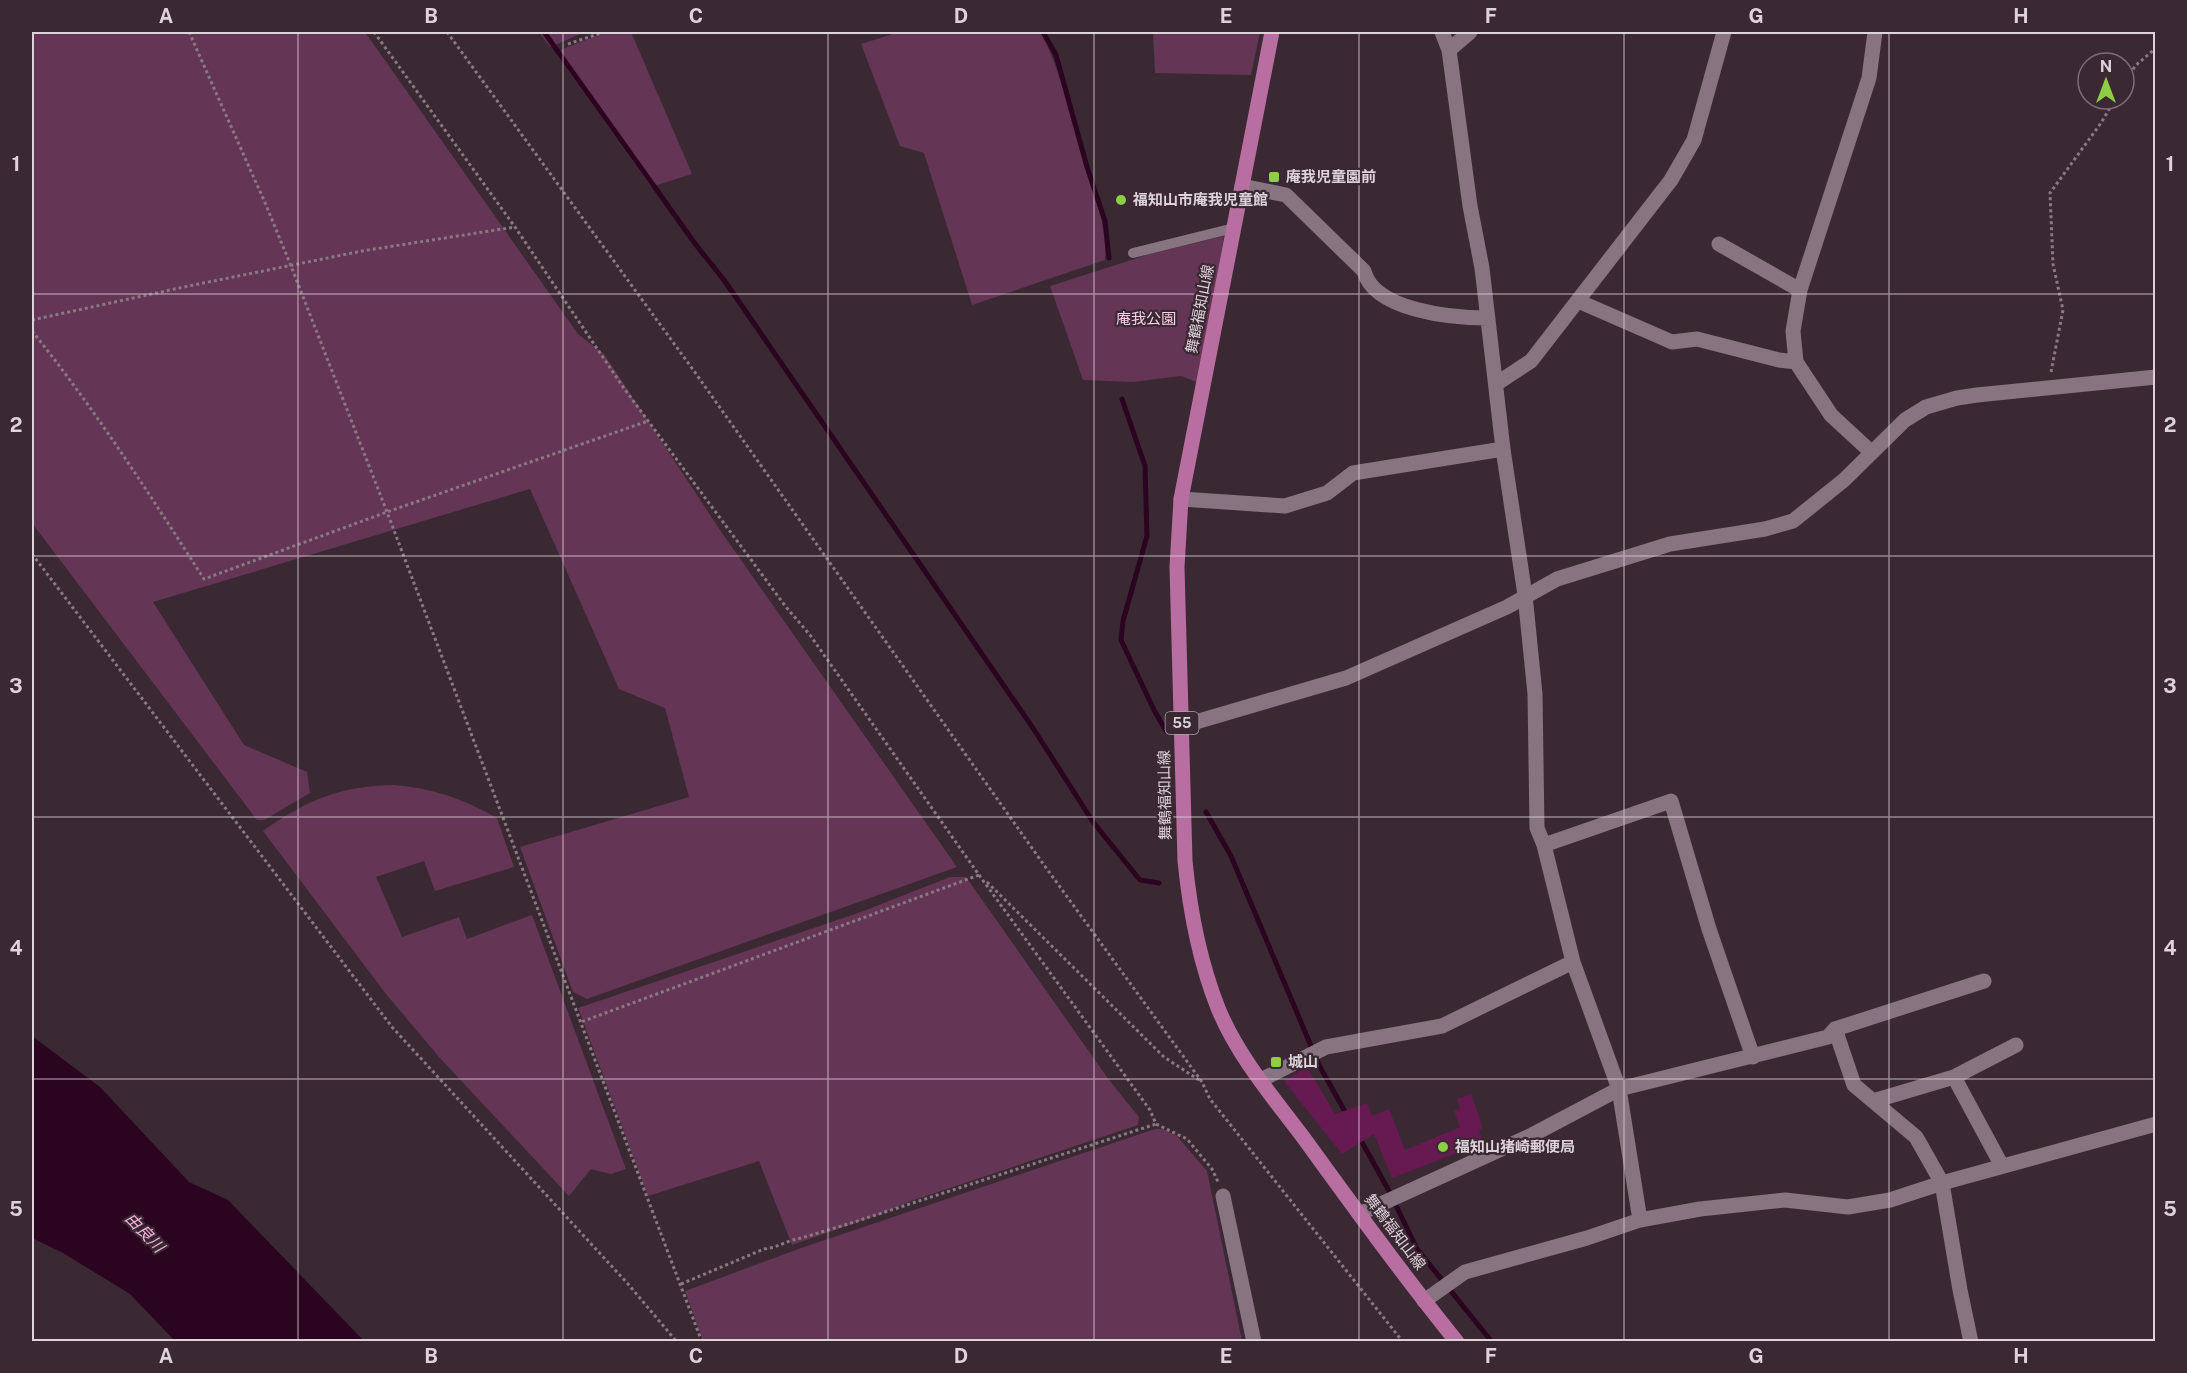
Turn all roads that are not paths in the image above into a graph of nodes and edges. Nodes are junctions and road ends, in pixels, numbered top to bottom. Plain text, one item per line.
1 (1272, 32) edge
2 (1442, 32) edge
3 (1470, 32) edge
4 (1724, 32) edge
5 (1875, 32) edge
6 (1449, 50) junction
7 (1242, 186) junction
8 (1234, 228) junction
9 (1719, 244) dead end
10 (1133, 253) dead end
11 (1800, 290) junction
12 (1578, 301) junction
13 (1488, 318) junction
14 (1796, 362) junction
15 (2156, 377) edge
16 (1496, 384) junction
17 (1503, 449) junction
18 (1871, 452) junction
19 (1181, 500) junction
20 (1526, 595) junction
21 (1182, 726) junction
22 (1544, 845) junction
23 (1573, 962) junction
24 (1984, 981) dead end
25 (1835, 1029) junction
26 (2016, 1045) dead end
27 (1753, 1057) junction
28 (1954, 1077) junction
29 (1261, 1080) junction
30 (1619, 1089) junction
31 (1873, 1101) junction
32 (2156, 1124) edge
33 (2002, 1166) junction
34 (1942, 1183) junction
35 (1223, 1196) road end
36 (1359, 1214) junction
37 (1640, 1220) junction
38 (1424, 1301) junction
39 (1254, 1341) edge
40 (1457, 1341) edge
41 (1971, 1341) edge

1 - 7 main road, 舞鶴福知山線 / 55
2 - 6 street
3 - 6 street
4 - 12 street
5 - 11 street
6 - 13 street
7 - 8 main road, 舞鶴福知山線 / 55
7 - 13 street
8 - 10 lane
8 - 19 main road, 舞鶴福知山線 / 55
9 - 11 street
11 - 14 street
12 - 14 street
12 - 16 street
13 - 16 street
14 - 18 street
15 - 18 street
16 - 17 street
17 - 19 street
17 - 20 street
18 - 20 street
19 - 21 main road, 舞鶴福知山線 / 55
20 - 21 street
20 - 22 street
21 - 29 main road, 舞鶴福知山線 / 55
22 - 23 street
22 - 27 street
23 - 29 street
23 - 30 street
24 - 25 street
25 - 27 street
25 - 31 street
26 - 28 street
27 - 30 street
28 - 31 street
28 - 33 street
29 - 36 main road, 舞鶴福知山線 / 55
30 - 36 street
30 - 37 street
31 - 34 street
32 - 33 street
33 - 34 street
34 - 37 street
34 - 41 street
35 - 39 street
36 - 38 main road, 舞鶴福知山線 / 55
37 - 38 street
38 - 40 main road, 舞鶴福知山線 / 55

